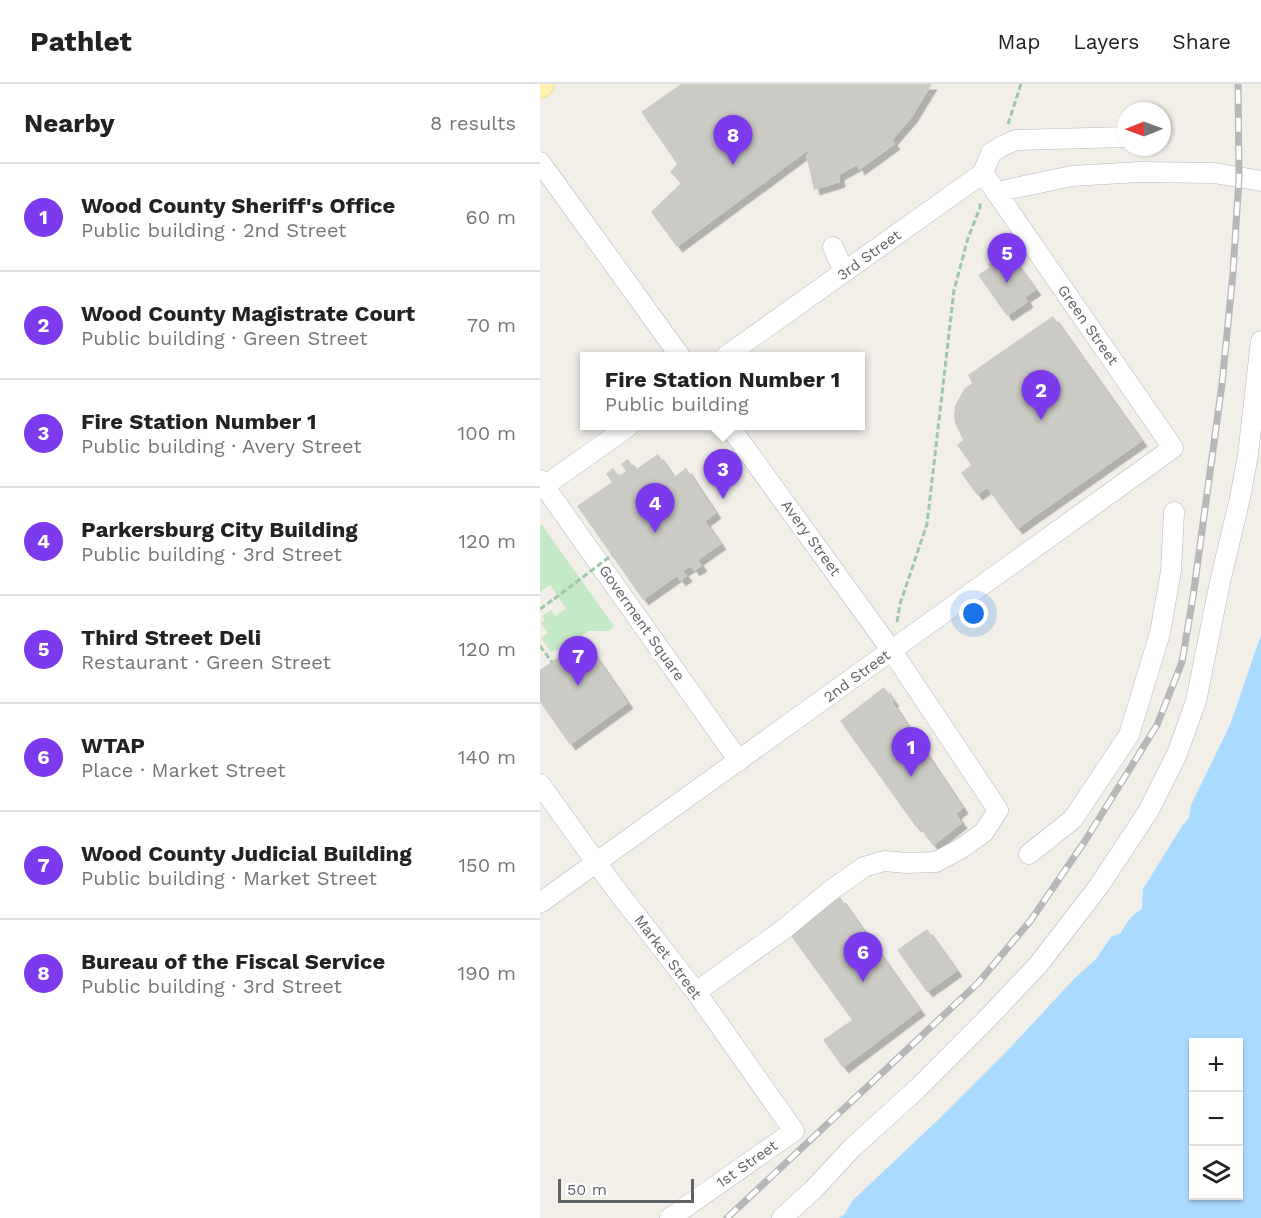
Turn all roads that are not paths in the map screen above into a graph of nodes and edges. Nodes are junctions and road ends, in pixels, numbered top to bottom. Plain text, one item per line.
1 (1117, 137) edge
2 (540, 162) edge
3 (983, 173) junction
4 (1261, 181) edge
5 (1000, 197) junction
6 (833, 247) dead end
7 (844, 272) junction
8 (1261, 341) edge
9 (676, 352) edge
10 (733, 352) edge
11 (623, 430) edge
12 (732, 430) edge
13 (1173, 448) joint
14 (541, 485) edge
15 (1174, 512) dead end
16 (892, 651) junction
17 (739, 761) junction
18 (540, 784) edge
19 (1029, 854) dead end
20 (597, 863) junction
21 (540, 903) edge
22 (696, 992) junction
23 (794, 1131) joint
24 (670, 1218) edge
25 (782, 1218) edge

1 - 3 street
2 - 9 street
3 - 5 street
3 - 7 street, 3rd Street
4 - 5 street
5 - 13 street, Green Street
6 - 7 street
7 - 10 street, 3rd Street
8 - 25 street
11 - 14 street
12 - 16 street, Avery Street
13 - 16 street, 2nd Street
14 - 17 street, Goverment Square
15 - 19 street
16 - 17 street, 2nd Street
16 - 22 street, Avery Street
17 - 20 street, 2nd Street
18 - 20 street, Market Street
20 - 21 street, 2nd Street
20 - 22 street, Market Street
22 - 23 street, Market Street
23 - 24 street, 1st Street

